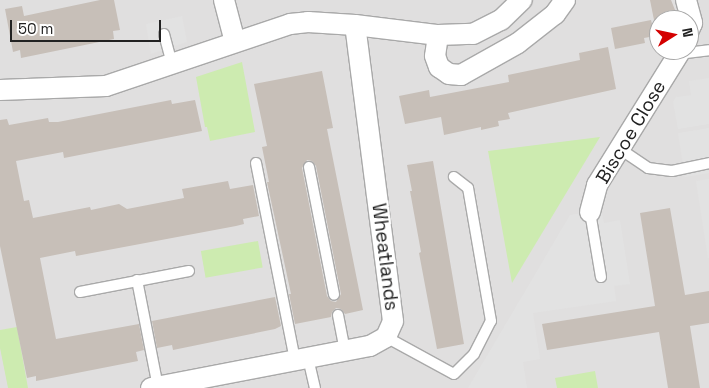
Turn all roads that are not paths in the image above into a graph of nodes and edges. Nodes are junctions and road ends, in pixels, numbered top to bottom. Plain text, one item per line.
1 (224, 0) edge
2 (522, 0) edge
3 (565, 0) edge
4 (356, 25) junction
5 (164, 34) dead end
6 (438, 35) junction
7 (236, 42) junction
8 (675, 60) edge
9 (172, 63) junction
10 (1, 86) edge
11 (620, 149) junction
12 (256, 163) dead end
13 (709, 163) edge
14 (309, 166) dead end
15 (454, 177) dead end
16 (590, 212) joint
17 (189, 271) dead end
18 (601, 277) dead end
19 (138, 280) junction
20 (80, 292) dead end
21 (334, 295) dead end
22 (338, 315) dead end
23 (386, 337) junction
24 (345, 351) junction
25 (302, 359) junction
26 (154, 387) edge
27 (315, 388) edge

1 - 7 street
2 - 6 street
3 - 6 street
4 - 6 street
4 - 7 street
4 - 23 street, Wheatlands
5 - 9 lane
7 - 9 street
8 - 11 street, Biscoe Close
9 - 10 street
11 - 13 lane
11 - 16 street, Biscoe Close
12 - 25 lane
14 - 21 lane
15 - 23 lane
16 - 18 lane, Biscoe Close
17 - 19 lane
19 - 20 lane
19 - 26 lane
22 - 24 lane
23 - 24 street, Wheatlands
24 - 25 street, Wheatlands
25 - 26 street, Wheatlands
25 - 27 lane

